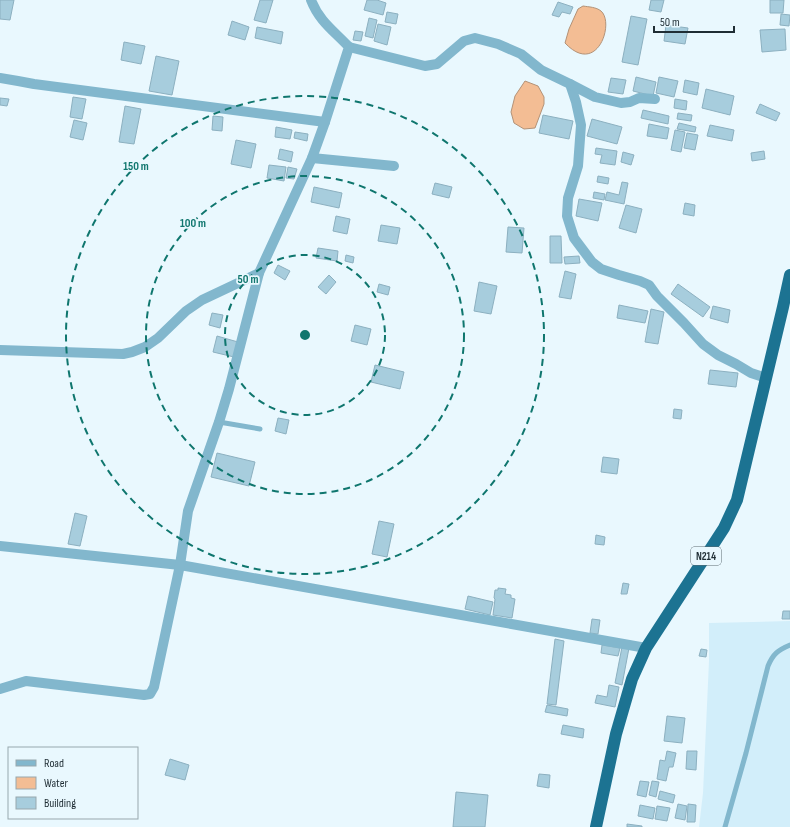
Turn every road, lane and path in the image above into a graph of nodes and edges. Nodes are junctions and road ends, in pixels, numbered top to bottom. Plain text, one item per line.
1 (311, 0) edge
2 (349, 47) junction
3 (0, 78) edge
4 (570, 84) junction
5 (655, 99) dead end
6 (325, 122) junction
7 (312, 158) junction
8 (394, 166) dead end
9 (259, 273) junction
10 (790, 275) edge
11 (0, 350) edge
12 (766, 378) junction
13 (220, 422) junction
14 (260, 429) dead end
15 (0, 546) edge
16 (180, 565) junction
17 (790, 645) edge
18 (646, 648) junction
19 (0, 689) edge
20 (596, 827) edge
21 (725, 827) edge

1 - 2 street
2 - 4 street
2 - 6 street
3 - 6 street
4 - 5 street
4 - 12 street
6 - 7 street
7 - 8 street
7 - 9 street
9 - 11 street
9 - 13 street
10 - 12 highway, N214
12 - 18 highway, N214
13 - 14 lane
13 - 16 street
15 - 16 street
16 - 18 street
16 - 19 street
17 - 21 lane
18 - 20 highway, N214

